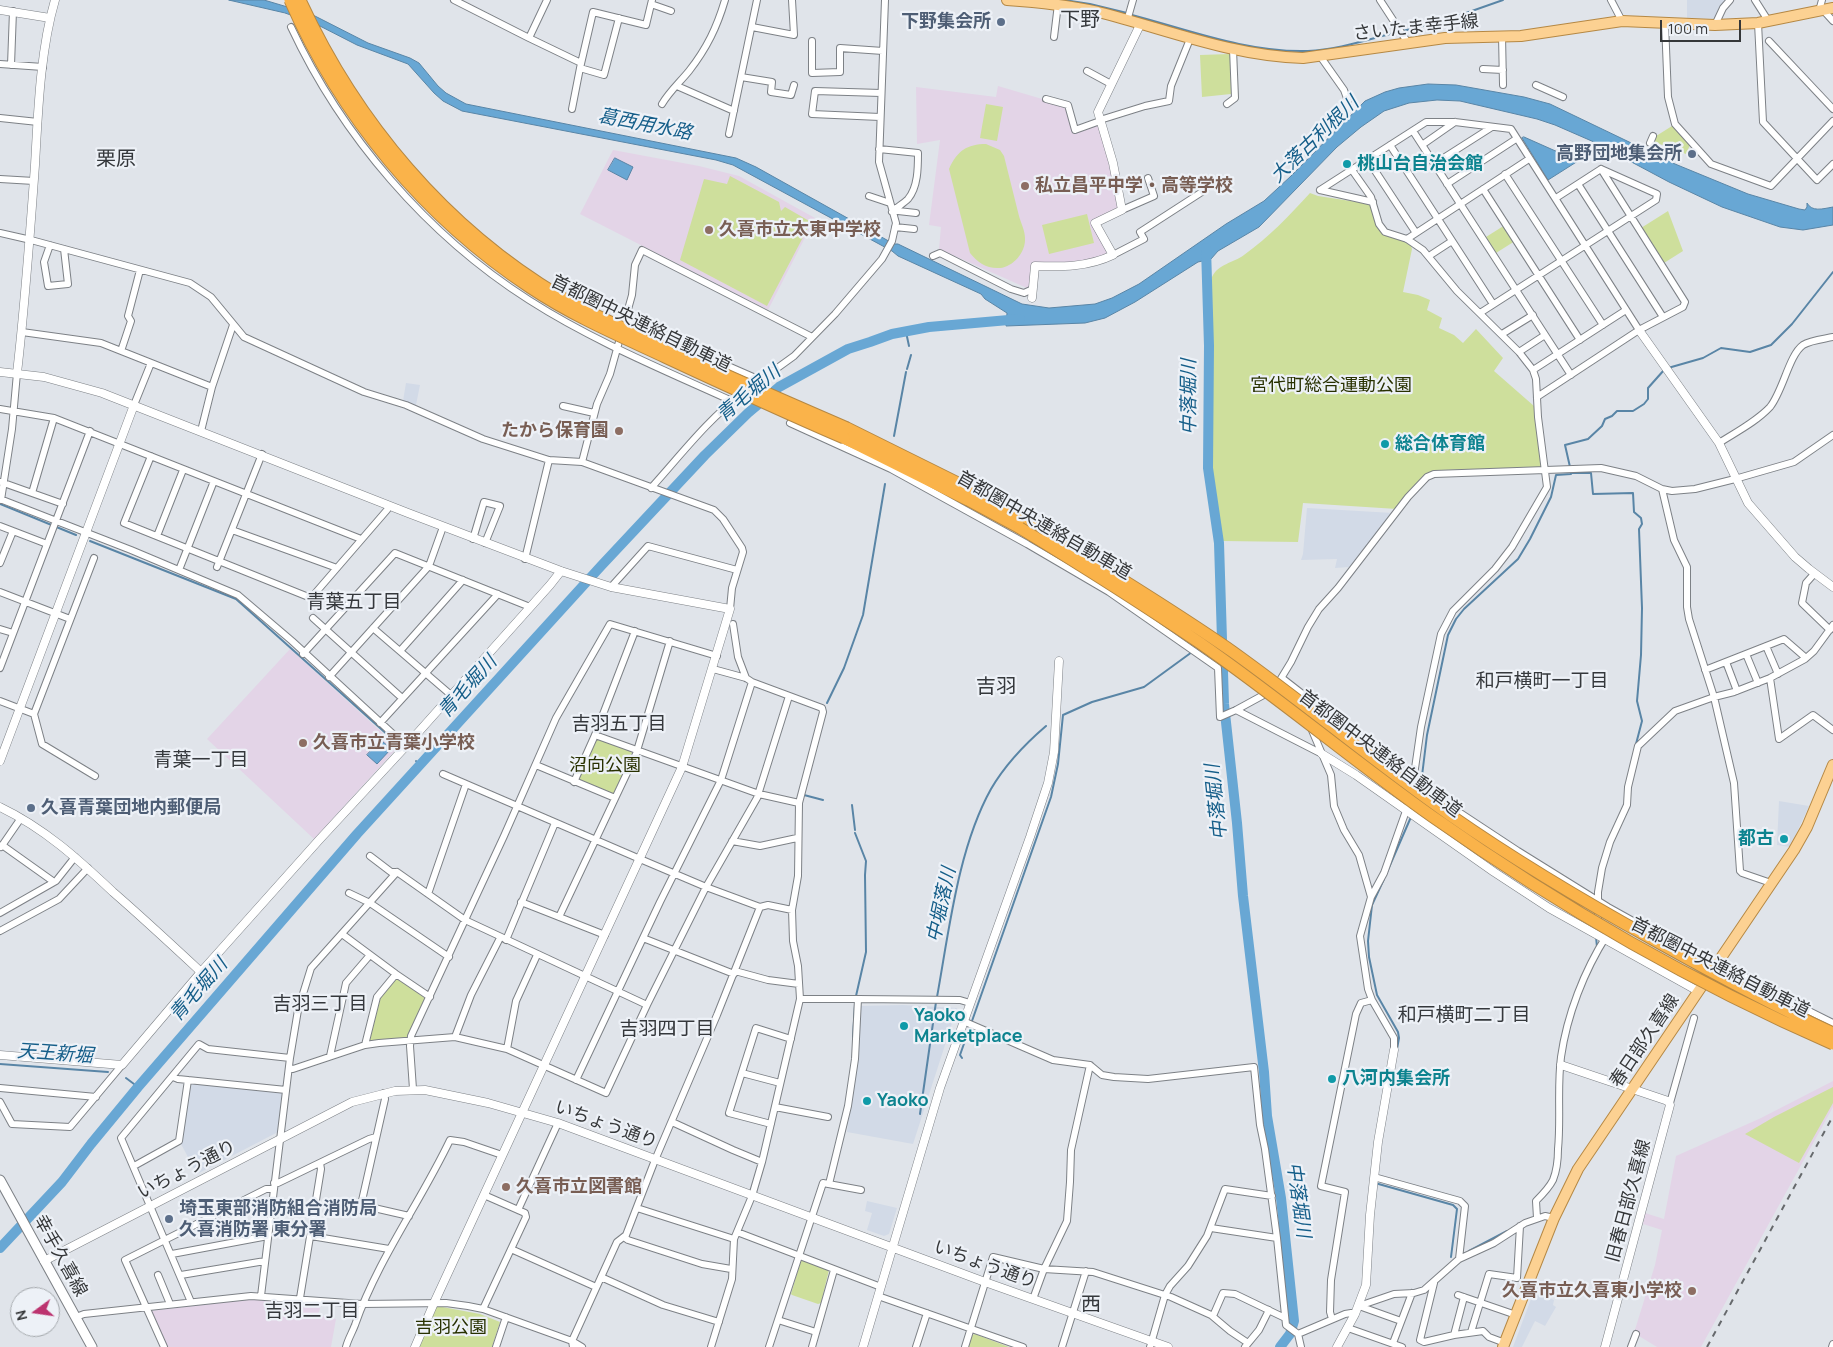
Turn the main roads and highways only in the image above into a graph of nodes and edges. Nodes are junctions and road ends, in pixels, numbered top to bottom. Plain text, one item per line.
1 (290, 0) edge
2 (300, 0) edge
3 (1007, 0) edge
4 (1023, 1) edge
5 (1824, 7) edge
6 (1833, 765) edge
7 (1833, 1033) edge
8 (1833, 1044) edge
9 (0, 1180) edge
10 (1505, 1346) edge
11 (92, 1347) edge

1 - 8 highway, 首都圏中央連絡自動車道, bridge
2 - 7 highway, 首都圏中央連絡自動車道, bridge
3 - 4 main road, さいたま幸手線
4 - 5 main road, さいたま幸手線
6 - 10 main road, 春日部久喜線
9 - 11 main road, 幸手久喜線

